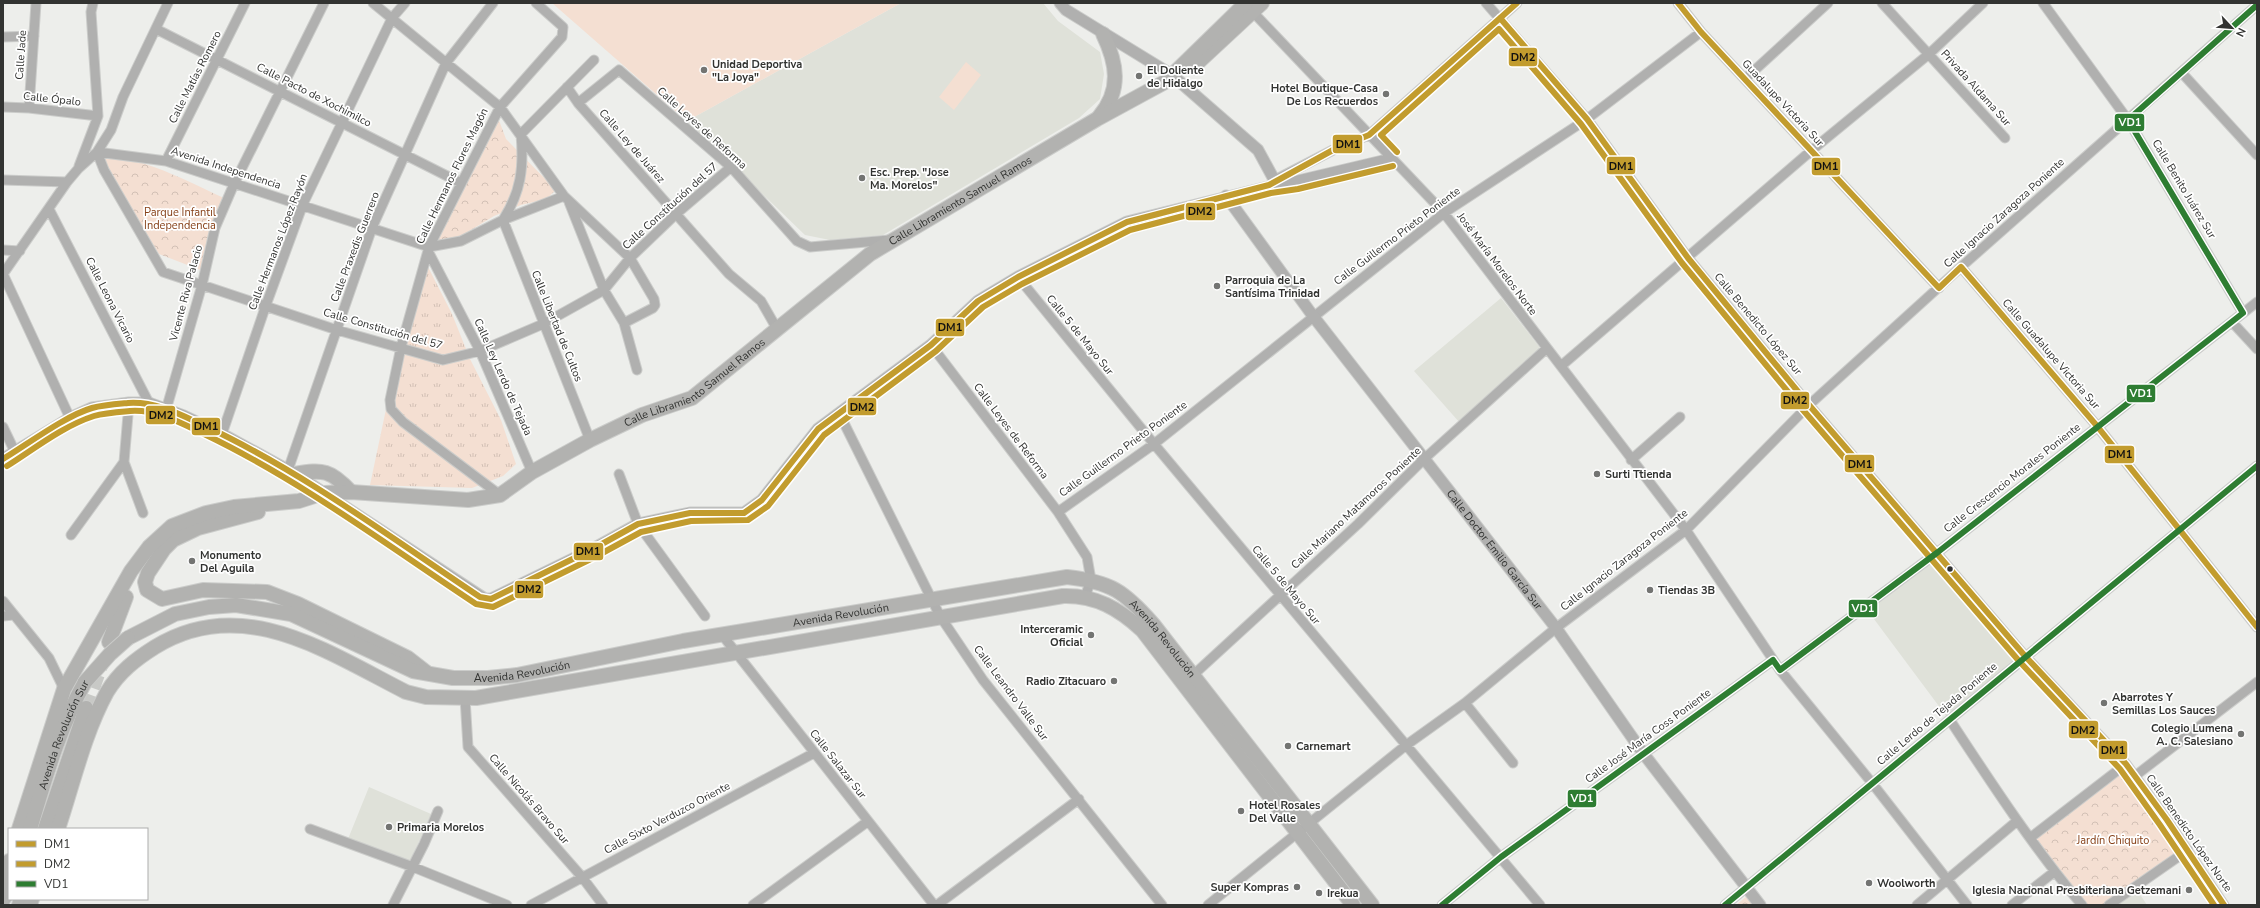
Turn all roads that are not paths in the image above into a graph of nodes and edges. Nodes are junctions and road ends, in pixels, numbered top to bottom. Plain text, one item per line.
1 (36, 3) edge
2 (93, 3) edge
3 (168, 3) edge
4 (245, 3) edge
5 (324, 3) edge
6 (374, 3) edge
7 (405, 3) edge
8 (493, 3) edge
9 (536, 3) edge
10 (1060, 3) edge
11 (1486, 3) edge
12 (1517, 3) edge
13 (1678, 3) edge
14 (1828, 3) edge
15 (1882, 3) edge
16 (1982, 3) edge
17 (2043, 3) edge
18 (1251, 5) edge
19 (2257, 6) edge
20 (392, 18) junction
21 (1500, 18) junction
22 (156, 29) junction
23 (1701, 32) junction
24 (1102, 34) junction
25 (3, 36) edge
26 (34, 36) junction
27 (1929, 54) junction
28 (217, 60) junction
29 (594, 60) dead end
30 (446, 62) junction
31 (2182, 73) junction
32 (1171, 79) junction
33 (1745, 79) junction
34 (567, 87) junction
35 (281, 92) junction
36 (578, 103) junction
37 (500, 106) junction
38 (3, 107) edge
39 (28, 108) junction
40 (98, 116) junction
41 (1097, 119) junction
42 (1587, 119) junction
43 (2128, 120) junction
44 (342, 122) junction
45 (521, 134) junction
46 (1369, 135) junction
47 (2006, 138) dead end
48 (1812, 150) junction
49 (97, 152) junction
50 (405, 154) junction
51 (2257, 155) edge
52 (1392, 158) junction
53 (166, 161) junction
54 (731, 167) junction
55 (78, 169) junction
56 (3, 180) edge
57 (67, 182) junction
58 (461, 183) junction
59 (1273, 183) junction
60 (234, 184) junction
61 (1226, 196) junction
62 (566, 197) junction
63 (303, 204) junction
64 (49, 208) junction
65 (1444, 213) junction
66 (676, 214) junction
67 (503, 220) junction
68 (372, 228) junction
69 (893, 240) junction
70 (428, 249) junction
71 (3, 250) edge
72 (20, 251) junction
73 (630, 258) junction
74 (1688, 258) junction
75 (1961, 267) junction
76 (3, 274) edge
77 (1018, 277) junction
78 (202, 285) junction
79 (1938, 288) junction
80 (604, 290) junction
81 (2257, 302) edge
82 (266, 305) junction
83 (2243, 313) junction
84 (1313, 316) junction
85 (2232, 322) junction
86 (624, 323) junction
87 (543, 324) junction
88 (777, 329) junction
89 (337, 330) junction
90 (931, 345) junction
91 (401, 347) junction
92 (1546, 349) junction
93 (2257, 350) edge
94 (480, 351) junction
95 (1561, 366) junction
96 (637, 370) dead end
97 (129, 402) junction
98 (149, 403) junction
99 (1809, 405) junction
100 (166, 410) junction
101 (839, 413) junction
102 (1680, 417) dead end
103 (70, 418) junction
104 (2097, 426) junction
105 (3, 427) edge
106 (222, 434) junction
107 (590, 440) junction
108 (1154, 444) junction
109 (16, 452) junction
110 (3, 459) edge
111 (1424, 459) junction
112 (1631, 460) junction
113 (124, 462) junction
114 (2257, 466) edge
115 (292, 472) junction
116 (532, 472) junction
117 (619, 474) dead end
118 (352, 492) junction
119 (324, 493) junction
120 (500, 495) junction
121 (299, 501) junction
122 (1058, 512) junction
123 (143, 513) dead end
124 (223, 520) junction
125 (638, 524) junction
126 (2178, 529) junction
127 (1686, 530) junction
128 (71, 534) dead end
129 (1938, 552) junction
130 (1091, 580) junction
131 (1279, 595) junction
132 (1086, 597) junction
133 (932, 600) junction
134 (3, 601) edge
135 (175, 614) joint
136 (14, 615) junction
137 (3, 616) edge
138 (705, 616) dead end
139 (940, 616) junction
140 (2257, 627) edge
141 (1556, 628) junction
142 (723, 636) junction
143 (166, 640) joint
144 (109, 642) dead end
145 (737, 654) junction
146 (2025, 656) junction
147 (1773, 660) junction
148 (1780, 670) junction
149 (426, 672) junction
150 (1187, 680) junction
151 (2257, 682) edge
152 (64, 689) junction
153 (465, 698) junction
154 (1465, 703) junction
155 (86, 708) tunnel mouth
156 (1950, 720) junction
157 (1404, 746) junction
158 (814, 753) junction
159 (1643, 753) junction
160 (1513, 763) dead end
161 (2126, 764) junction
162 (2135, 776) junction
163 (1872, 783) junction
164 (1079, 799) junction
165 (438, 811) dead end
166 (2017, 821) junction
167 (867, 822) junction
168 (19, 828) edge
169 (30, 828) edge
170 (44, 828) edge
171 (58, 828) edge
172 (1304, 828) junction
173 (310, 829) dead end
174 (2030, 838) junction
175 (2188, 850) junction
176 (1501, 857) junction
177 (8, 864) edge
178 (413, 867) junction
179 (2054, 872) junction
180 (582, 877) junction
181 (3, 879) edge
182 (1948, 879) junction
183 (1747, 887) junction
184 (393, 905) edge
185 (507, 905) edge
186 (531, 905) edge
187 (603, 905) edge
188 (754, 905) edge
189 (936, 905) edge
190 (1162, 905) edge
191 (1208, 905) edge
192 (1353, 905) edge
193 (1372, 905) edge
194 (1442, 905) edge
195 (1540, 905) edge
196 (1725, 905) edge
197 (1760, 905) edge
198 (1917, 905) edge
199 (1967, 905) edge
200 (2012, 905) edge
201 (2082, 905) edge
202 (2109, 905) edge
203 (2224, 905) edge

1 - 26 street, Calle Jade
2 - 40 street
3 - 22 street
4 - 28 street, Calle Matías Romero
5 - 35 street, Vicente Riva Palacio
6 - 20 street
7 - 20 street, Calle Hermanos López Rayón
8 - 30 street, Calle Praxedis Guerrero
9 - 37 street, Calle Hermanos Flores Magón
10 - 24 street
11 - 21 street, Calle Benedicto López Sur
12 - 21 street
13 - 23 street, Guadalupe Victoria Sur
14 - 33 street
15 - 27 street, Privada Aldama Sur
16 - 27 street
17 - 43 street, Calle Benito Juárez Sur
18 - 32 main road, Calle Libramiento Samuel Ramos
18 - 46 street, José María Morelos Norte
19 - 31 street, Calle Ignacio Zaragoza Poniente
20 - 30 street
20 - 44 street, Calle Hermanos López Rayón
21 - 42 street, Calle Benedicto López Sur
21 - 46 street
22 - 28 street, Calle Pacto de Xochimilco
22 - 49 street
23 - 33 street, Guadalupe Victoria Sur
23 - 42 street, Calle Guillermo Prieto Poniente
24 - 32 street
24 - 41 main road
25 - 26 street
26 - 39 street, Calle Jade
27 - 47 street, Privada Aldama Sur
27 - 48 street
28 - 35 street, Calle Pacto de Xochimilco
28 - 53 street, Calle Matías Romero
29 - 34 street
30 - 37 street
30 - 50 street, Calle Praxedis Guerrero
31 - 43 street, Calle Ignacio Zaragoza Poniente
31 - 51 street
32 - 41 main road, Calle Libramiento Samuel Ramos
32 - 59 street
33 - 48 street, Guadalupe Victoria Sur
34 - 36 street, Calle Ley de Juárez
34 - 45 street
35 - 44 street, Calle Pacto de Xochimilco
35 - 60 street, Vicente Riva Palacio
36 - 54 street, Calle Leyes de Reforma
36 - 66 street, Calle Ley de Juárez
37 - 45 street
37 - 58 street, Calle Hermanos Flores Magón
38 - 39 street, Calle Ópalo
39 - 40 street, Calle Ópalo
40 - 55 street
41 - 69 main road, Calle Libramiento Samuel Ramos
42 - 65 street, Calle Guillermo Prieto Poniente
42 - 74 street, Calle Benedicto López Sur
43 - 75 street, Calle Ignacio Zaragoza Poniente
43 - 83 street, Calle Benito Juárez Sur
44 - 50 street, Calle Pacto de Xochimilco
44 - 63 street, Calle Hermanos López Rayón
45 - 62 street
45 - 67 street
46 - 52 street, José María Morelos Norte
46 - 59 street
48 - 74 street
48 - 79 street, Guadalupe Victoria Sur
49 - 53 street, Avenida Independencia
49 - 55 street
49 - 78 street, Calle Constitución del 57
50 - 58 street, Calle Pacto de Xochimilco
50 - 68 street, Calle Praxedis Guerrero
52 - 59 street
52 - 65 street, José María Morelos Norte
53 - 60 street, Avenida Independencia
54 - 66 street, Calle Constitución del 57
54 - 69 street, Calle Leyes de Reforma
55 - 57 street
56 - 57 street
57 - 64 street
58 - 70 street, Calle Hermanos Flores Magón
59 - 61 street
60 - 63 street, Avenida Independencia
60 - 78 street, Vicente Riva Palacio
61 - 77 street
61 - 84 street, Calle Doctor Emilio García Sur
62 - 67 street, Avenida Independencia
62 - 73 street
62 - 80 street
63 - 68 street, Avenida Independencia
63 - 82 street, Calle Hermanos López Rayón
64 - 72 street
64 - 98 street, Calle Leona Vicario
65 - 84 street, Calle Guillermo Prieto Poniente
65 - 92 street, José María Morelos Norte
66 - 73 street, Calle Constitución del 57
66 - 88 street, Calle Ley de Juárez
67 - 70 street, Avenida Independencia
67 - 87 street, Calle Libertad de Cultos
68 - 70 street, Avenida Independencia
68 - 89 street, Calle Praxedis Guerrero
69 - 88 main road, Calle Libramiento Samuel Ramos
70 - 91 street, Calle Hermanos Flores Magón
70 - 94 street, Calle Ley Lerdo de Tejada
71 - 72 street
72 - 76 street
73 - 80 street, Calle Constitución del 57
73 - 86 street
74 - 95 street
74 - 99 street, Calle Benedicto López Sur
75 - 79 street, Calle Ignacio Zaragoza Poniente
75 - 104 street, Calle Guadalupe Victoria Sur
76 - 103 street
77 - 90 street
77 - 108 street, Calle 5 de Mayo Sur
78 - 82 street, Calle Constitución del 57
78 - 100 street, Vicente Riva Palacio
79 - 99 street, Calle Ignacio Zaragoza Poniente
80 - 86 street
80 - 87 street, Calle Constitución del 57
81 - 83 street, Calle Crescencio Morales Poniente
82 - 89 street, Calle Constitución del 57
82 - 106 street, Calle Hermanos López Rayón
83 - 85 street, Calle Crescencio Morales Poniente
84 - 108 street, Calle Guillermo Prieto Poniente
84 - 111 street, Calle Doctor Emilio García Sur
85 - 93 street
85 - 104 street, Calle Crescencio Morales Poniente
86 - 96 street
87 - 94 street, Calle Constitución del 57
87 - 107 street, Calle Libertad de Cultos
88 - 107 main road, Calle Libramiento Samuel Ramos
89 - 91 street, Calle Constitución del 57
89 - 115 street, Calle Praxedis Guerrero
90 - 101 street
90 - 122 street, Calle Leyes de Reforma
91 - 94 street, Calle Constitución del 57
91 - 120 street, Calle Hermanos Flores Magón
92 - 95 street, José María Morelos Norte
92 - 111 street, Calle Mariano Matamoros Poniente
94 - 116 street, Calle Ley Lerdo de Tejada
95 - 112 street, José María Morelos Norte
97 - 98 street
97 - 103 street
97 - 113 street
98 - 100 street
99 - 127 street, Calle Ignacio Zaragoza Poniente
99 - 129 street, Calle Benedicto López Sur
100 - 106 street
101 - 125 street
101 - 133 street, Calle Leandro Valle Sur
102 - 112 street
103 - 109 street
104 - 126 street, Calle Guadalupe Victoria Sur
104 - 129 street, Calle Crescencio Morales Poniente
105 - 109 street
106 - 115 street
107 - 116 main road, Calle Libramiento Samuel Ramos
108 - 122 street, Calle Guillermo Prieto Poniente
108 - 131 street, Calle 5 de Mayo Sur
109 - 110 street
111 - 131 street, Calle Mariano Matamoros Poniente
111 - 141 street, Calle Doctor Emilio García Sur
112 - 127 street, José María Morelos Norte
113 - 123 street
113 - 128 street
114 - 126 street, Calle Lerdo de Tejada Poniente
115 - 118 main road
115 - 119 street
116 - 120 main road, Calle Libramiento Samuel Ramos
117 - 125 street
118 - 119 main road, Calle Libramiento Samuel Ramos
118 - 120 main road, Calle Libramiento Samuel Ramos
119 - 121 main road, Calle Libramiento Samuel Ramos
119 - 125 street
121 - 124 main road
121 - 152 main road, Calle Libramiento Samuel Ramos
122 - 130 street, Calle Leyes de Reforma
124 - 144 main road
124 - 149 main road
125 - 138 street
126 - 140 street, Calle Guadalupe Victoria Sur
126 - 146 street, Calle Lerdo de Tejada Poniente
127 - 141 street, Calle Ignacio Zaragoza Poniente
127 - 147 street, José María Morelos Norte
129 - 146 street, Calle Benedicto López Sur
129 - 148 street, Calle Crescencio Morales Poniente
130 - 132 street, Calle Leyes de Reforma
130 - 133 main road, Avenida Revolución
130 - 150 main road, Avenida Revolución
131 - 150 street, Calle Mariano Matamoros Poniente
131 - 157 street, Calle 5 de Mayo Sur
132 - 139 main road, Avenida Revolución
132 - 150 main road, Avenida Revolución
133 - 139 street, Calle Leandro Valle Sur
133 - 142 main road, Avenida Revolución
134 - 136 street
135 - 149 main road, Avenida Revolución
135 - 169 main road, Avenida Revolución Sur, bridge
136 - 137 street
136 - 152 street
139 - 145 main road, Avenida Revolución
139 - 164 street, Calle Leandro Valle Sur
141 - 154 street, Calle Ignacio Zaragoza Poniente
141 - 159 street, Calle Doctor Emilio García Sur
142 - 145 street, Calle Salazar Sur
142 - 149 main road, Avenida Revolución
143 - 153 main road, Avenida Revolución
143 - 171 main road, Avenida Revolución Sur
145 - 153 main road, Avenida Revolución
145 - 158 street, Calle Salazar Sur
146 - 156 street, Calle Lerdo de Tejada Poniente
146 - 161 street, Calle Benedicto López Sur
147 - 148 street, José María Morelos Norte
147 - 159 street, Calle José María Coss Poniente
148 - 163 street, José María Morelos Norte
150 - 172 main road, Avenida Revolución
151 - 162 street
152 - 168 main road
153 - 180 street, Calle Nicolás Bravo Sur
154 - 157 street, Calle Ignacio Zaragoza Poniente
154 - 160 street
155 - 170 main road
156 - 163 street, Calle Lerdo de Tejada Poniente
156 - 166 street
157 - 172 street, Calle Ignacio Zaragoza Poniente
157 - 176 street, Calle 5 de Mayo Sur
158 - 167 street, Calle Salazar Sur
158 - 180 street, Calle Sixto Verduzco Oriente
159 - 176 street, Calle José María Coss Poniente
159 - 183 street, Calle Doctor Emilio García Sur
161 - 162 street, Calle Benedicto López Sur
161 - 174 street
162 - 175 street, Calle Benedicto López Norte
163 - 182 street, José María Morelos Norte
163 - 183 street, Calle Lerdo de Tejada Poniente
164 - 189 street
164 - 190 street, Calle Leandro Valle Sur
165 - 178 street
166 - 174 street
166 - 182 street
167 - 188 street
167 - 189 street, Calle Salazar Sur
172 - 191 street, Calle Ignacio Zaragoza Poniente
172 - 192 main road, Avenida Revolución
172 - 193 main road, Avenida Revolución
173 - 178 street
174 - 179 street
175 - 202 street
175 - 203 street, Calle Benedicto López Norte
176 - 194 street, Calle José María Coss Poniente
176 - 195 street, Calle 5 de Mayo Sur
177 - 181 main road
178 - 184 street
178 - 185 street
179 - 200 street
179 - 201 street
180 - 186 street, Calle Sixto Verduzco Oriente
180 - 187 street, Calle Nicolás Bravo Sur
182 - 198 street
182 - 199 street, José María Morelos Norte
183 - 196 street, Calle Lerdo de Tejada Poniente
183 - 197 street, Calle Doctor Emilio García Sur

